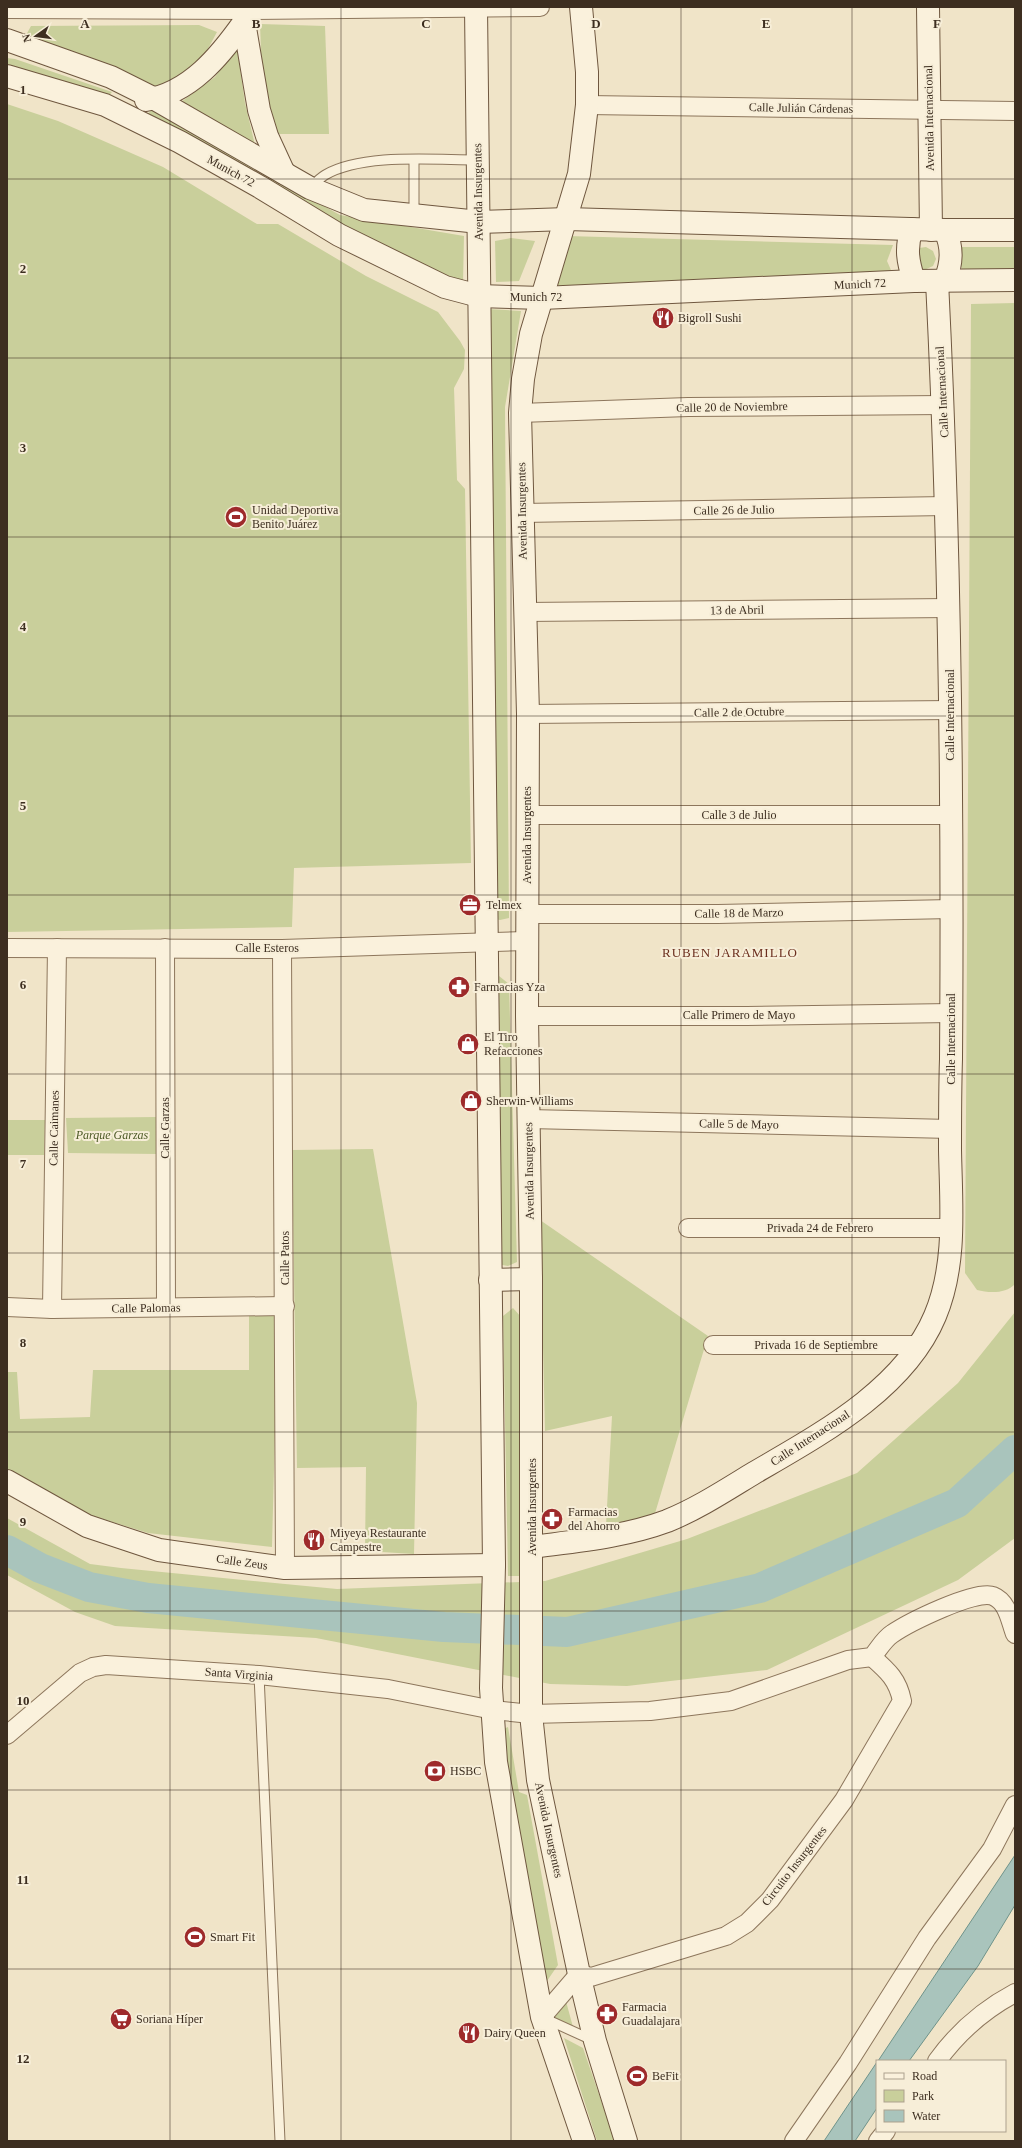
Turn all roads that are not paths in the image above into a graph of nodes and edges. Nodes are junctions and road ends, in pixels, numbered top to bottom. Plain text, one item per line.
1 (476, 7) edge
2 (540, 7) edge
3 (581, 7) edge
4 (928, 7) edge
5 (7, 9) edge
6 (244, 13) edge
7 (7, 40) edge
8 (7, 76) edge
9 (155, 99) junction
10 (104, 105) junction
11 (587, 105) junction
12 (929, 110) junction
13 (1015, 111) edge
14 (414, 160) junction
15 (478, 160) junction
16 (284, 173) junction
17 (310, 188) junction
18 (414, 217) junction
19 (566, 219) junction
20 (479, 222) junction
21 (929, 230) junction
22 (1015, 230) edge
23 (1015, 280) edge
24 (914, 281) junction
25 (941, 281) junction
26 (479, 296) junction
27 (542, 298) junction
28 (943, 406) junction
29 (520, 413) junction
30 (946, 506) junction
31 (522, 513) junction
32 (949, 608) junction
33 (525, 612) junction
34 (951, 710) junction
35 (528, 714) junction
36 (528, 815) junction
37 (951, 815) junction
38 (951, 909) junction
39 (527, 914) junction
40 (526, 941) junction
41 (487, 942) junction
42 (7, 948) edge
43 (57, 948) junction
44 (165, 948) junction
45 (282, 949) junction
46 (951, 1013) junction
47 (527, 1016) junction
48 (529, 1119) junction
49 (950, 1130) junction
50 (688, 1228) dead end
51 (952, 1228) junction
52 (531, 1279) junction
53 (490, 1280) junction
54 (285, 1306) junction
55 (7, 1307) edge
56 (166, 1307) junction
57 (52, 1309) junction
58 (713, 1345) dead end
59 (919, 1345) junction
60 (7, 1481) edge
61 (532, 1547) junction
62 (494, 1565) junction
63 (285, 1568) junction
64 (1015, 1634) edge
65 (872, 1657) junction
66 (259, 1675) junction
67 (492, 1699) junction
68 (531, 1714) junction
69 (7, 1736) edge
70 (1015, 1805) edge
71 (579, 1974) junction
72 (1015, 1993) edge
73 (542, 2017) junction
74 (595, 2041) junction
75 (938, 2060) edge
76 (885, 2132) edge
77 (280, 2141) edge
78 (584, 2141) edge
79 (626, 2141) edge
80 (794, 2141) edge
81 (878, 2141) edge

1 - 2 street
1 - 6 street
1 - 15 main road, Avenida Insurgentes
3 - 11 main road, Avenida Insurgentes
4 - 12 main road, Avenida Internacional
5 - 6 street
6 - 9 main road
6 - 16 main road
7 - 9 main road, Munich 72
8 - 10 main road, Munich 72
9 - 10 main road, Munich 72
9 - 16 main road, Munich 72
10 - 26 main road, Munich 72
11 - 12 street, Calle Julián Cárdenas
11 - 19 main road, Avenida Insurgentes
12 - 13 street, Calle Julián Cárdenas
12 - 21 main road, Avenida Internacional
14 - 15 lane
14 - 17 lane
14 - 18 lane
15 - 20 main road, Avenida Insurgentes
16 - 17 main road, Munich 72
17 - 18 main road, Munich 72
18 - 20 main road, Munich 72
19 - 20 main road, Munich 72
19 - 21 main road, Munich 72
19 - 27 main road, Avenida Insurgentes
20 - 26 main road, Avenida Insurgentes
21 - 22 main road, Munich 72
21 - 24 main road
21 - 25 main road
23 - 25 main road, Munich 72
24 - 25 main road, Munich 72
24 - 27 main road, Munich 72
25 - 28 main road, Calle Internacional
26 - 27 main road, Munich 72
26 - 41 main road, Avenida Insurgentes
27 - 29 main road, Avenida Insurgentes
28 - 29 street, Calle 20 de Noviembre
28 - 30 main road, Calle Internacional
29 - 31 main road, Avenida Insurgentes
30 - 31 street, Calle 26 de Julio
30 - 32 main road, Calle Internacional
31 - 33 main road, Avenida Insurgentes
32 - 33 street, 13 de Abril
32 - 34 main road, Calle Internacional
33 - 35 main road, Avenida Insurgentes
34 - 35 street, Calle 2 de Octubre
34 - 37 main road, Calle Internacional
35 - 36 main road, Avenida Insurgentes
36 - 37 street, Calle 3 de Julio
36 - 39 main road, Avenida Insurgentes
37 - 38 main road, Calle Internacional
38 - 39 street, Calle 18 de Marzo
38 - 46 main road, Calle Internacional
39 - 40 main road, Avenida Insurgentes
40 - 41 street, Calle Esteros
40 - 47 main road, Avenida Insurgentes
41 - 45 street, Calle Esteros
41 - 53 main road, Avenida Insurgentes
42 - 43 street, Calle Esteros
43 - 44 street, Calle Esteros
43 - 57 street, Calle Caimanes
44 - 45 street, Calle Esteros
44 - 56 street, Calle Garzas
45 - 54 street, Calle Patos
46 - 47 street, Calle Primero de Mayo
46 - 49 main road, Calle Internacional
47 - 48 main road, Avenida Insurgentes
48 - 49 street, Calle 5 de Mayo
48 - 52 main road, Avenida Insurgentes
49 - 51 main road, Calle Internacional
50 - 51 street, Privada 24 de Febrero
51 - 59 main road, Calle Internacional
52 - 53 main road
52 - 61 main road, Avenida Insurgentes
53 - 62 main road, Avenida Insurgentes
54 - 56 street, Calle Palomas
54 - 63 street, Calle Patos
55 - 57 street, Calle Palomas
56 - 57 street, Calle Palomas
58 - 59 street, Privada 16 de Septiembre
59 - 61 main road, Calle Internacional
60 - 63 main road, Calle Zeus
61 - 68 main road, Avenida Insurgentes
62 - 63 main road, Calle Zeus
62 - 67 main road, Avenida Insurgentes
64 - 65 street
65 - 68 street
65 - 71 street, Circuito Insurgentes
66 - 67 street, Santa Virginia
66 - 69 street, Santa Virginia
66 - 77 lane
67 - 68 street
67 - 73 main road, Avenida Insurgentes
68 - 71 main road, Avenida Insurgentes
70 - 80 street
71 - 73 street
71 - 74 main road, Avenida Insurgentes
72 - 75 street
73 - 74 lane
73 - 78 main road, Avenida Insurgentes
74 - 79 main road, Avenida Insurgentes
76 - 81 street

